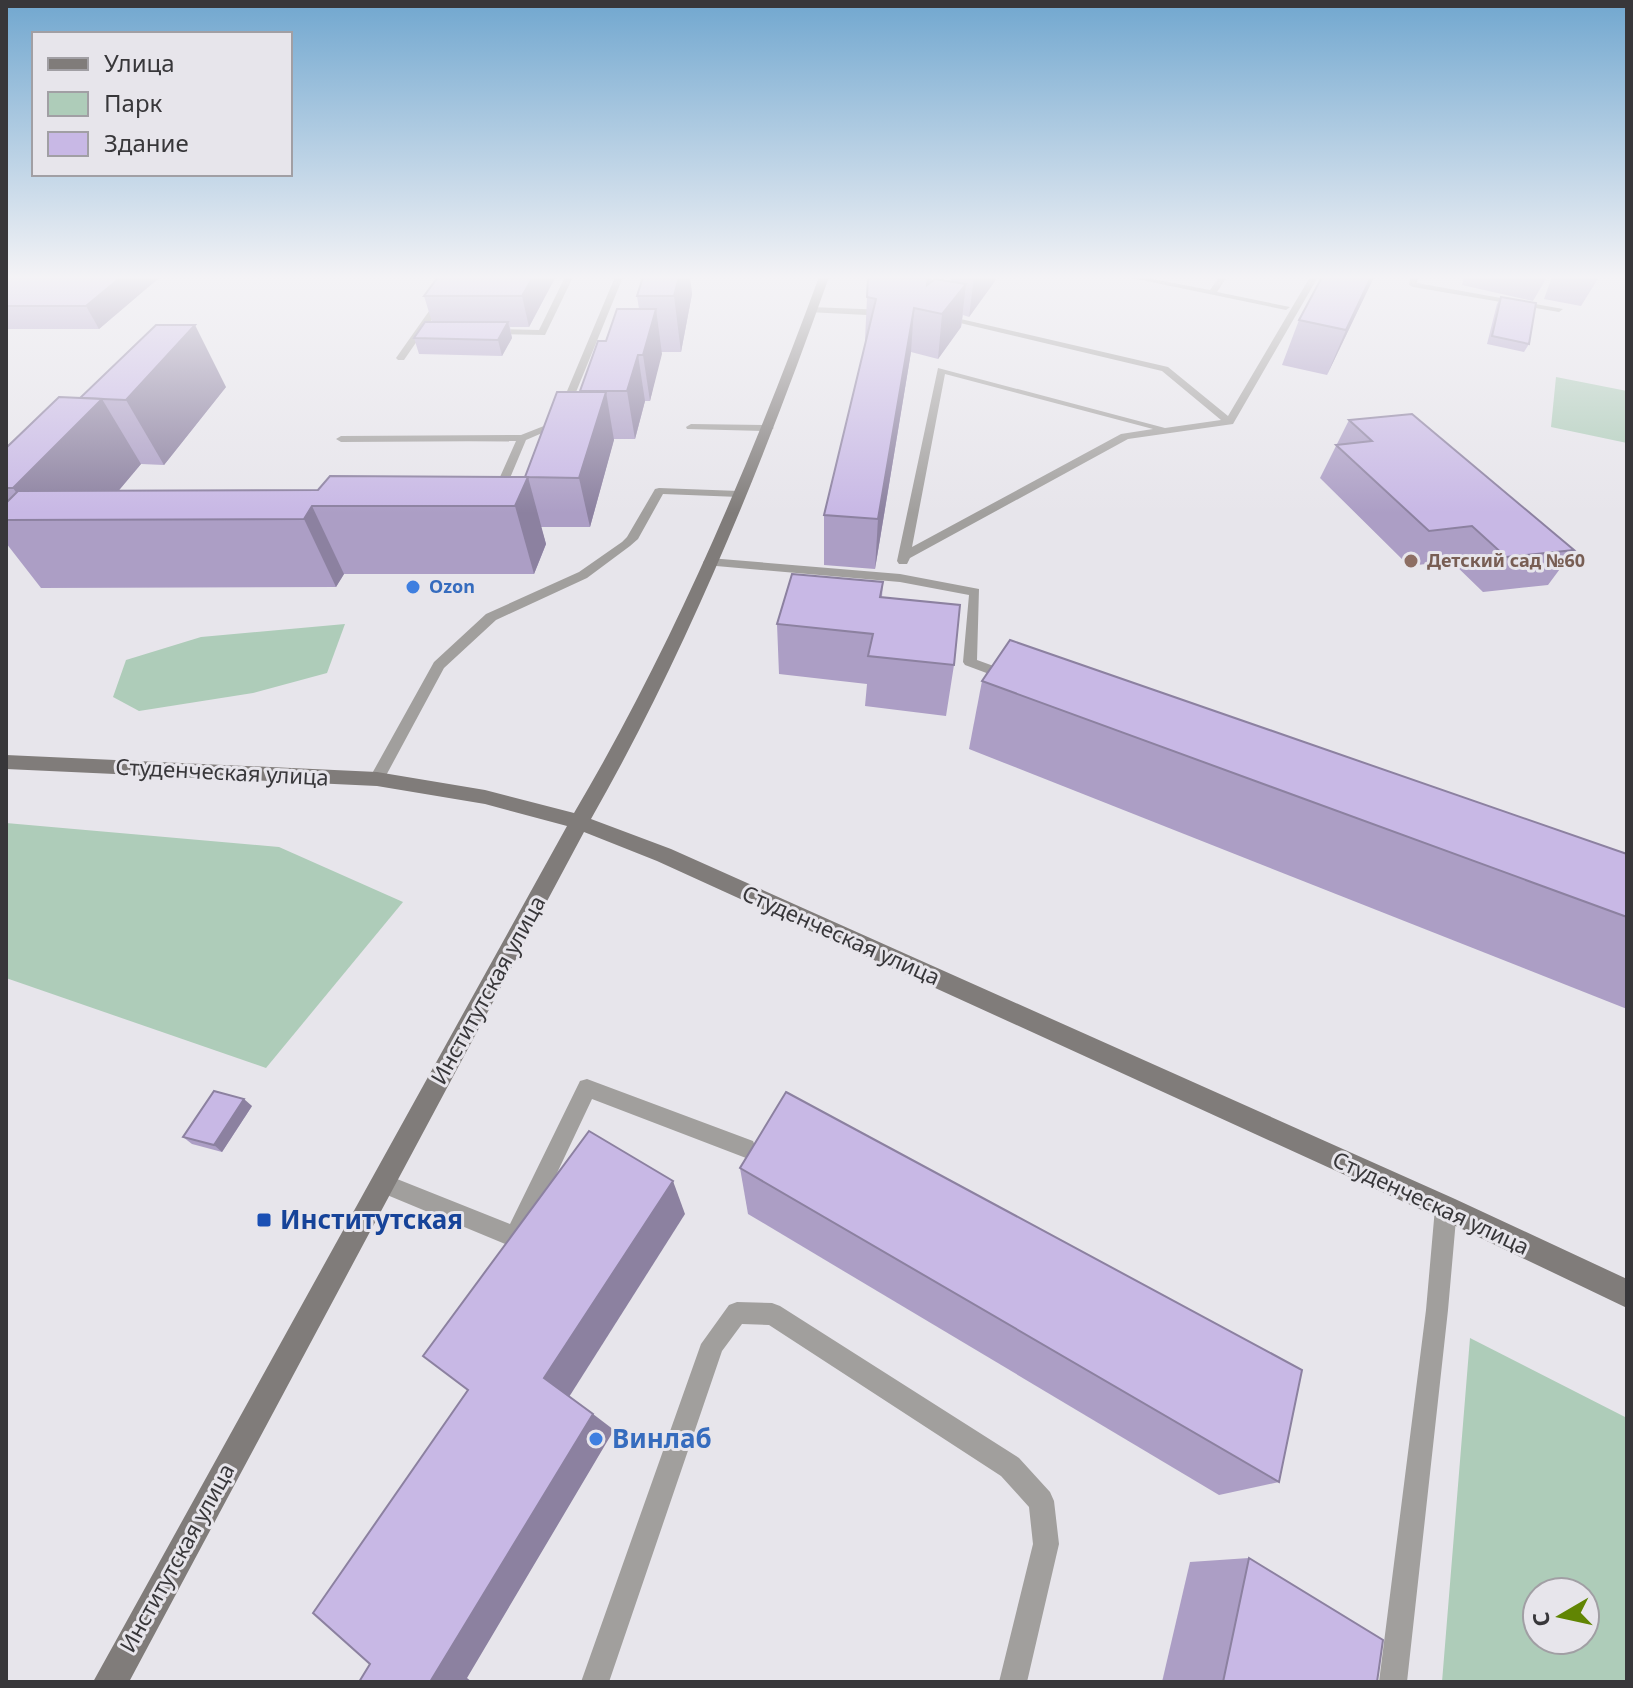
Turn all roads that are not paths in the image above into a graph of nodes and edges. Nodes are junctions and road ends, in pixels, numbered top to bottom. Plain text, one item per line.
1 (586, 356) edge
2 (795, 356) edge
3 (1109, 356) edge
4 (1268, 356) edge
5 (1229, 422) junction
6 (691, 427) dead end
7 (769, 428) junction
8 (1168, 430) junction
9 (522, 438) junction
10 (341, 439) dead end
11 (739, 494) junction
12 (494, 503) edge
13 (904, 556) junction
14 (709, 562) junction
15 (900, 578) junction
16 (1030, 684) edge
17 (6, 762) edge
18 (377, 779) junction
19 (579, 822) junction
20 (746, 1148) dead end
21 (382, 1183) junction
22 (1446, 1208) junction
23 (1627, 1294) edge
24 (110, 1682) edge
25 (595, 1682) edge
26 (1013, 1682) edge
27 (1393, 1682) edge

1 - 9 lane
2 - 7 main road, Институтская улица
3 - 5 lane
4 - 5 lane
5 - 8 lane
6 - 7 lane
7 - 11 main road, Институтская улица
8 - 13 lane
8 - 13 lane
9 - 10 lane
9 - 12 lane
11 - 14 main road, Институтская улица
11 - 18 lane
13 - 15 lane
14 - 15 lane
14 - 19 main road, Институтская улица
15 - 16 lane
17 - 18 main road, Студенческая улица
18 - 19 main road, Студенческая улица
19 - 21 main road, Институтская улица
19 - 22 main road, Студенческая улица
20 - 21 lane
21 - 24 main road, Институтская улица
22 - 23 main road, Студенческая улица
22 - 27 lane
25 - 26 lane

